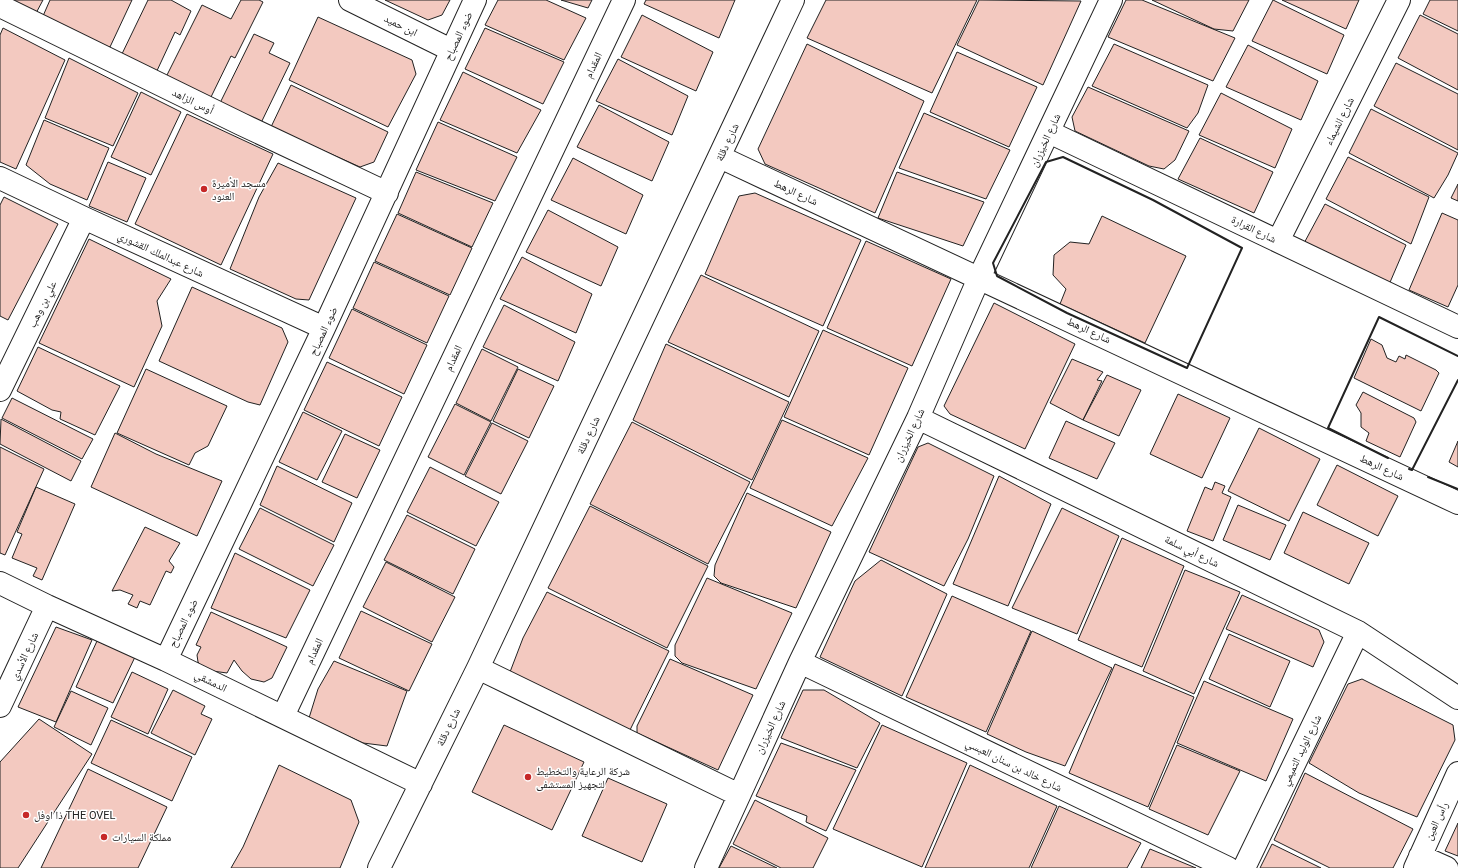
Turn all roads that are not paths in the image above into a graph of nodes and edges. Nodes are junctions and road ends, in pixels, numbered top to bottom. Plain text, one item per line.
1 (350, 0) edge
2 (475, 0) edge
3 (624, 0) edge
4 (793, 0) edge
5 (1110, 0) edge
6 (1399, 0) edge
7 (0, 6) edge
8 (451, 50) junction
9 (1049, 132) junction
10 (720, 157) junction
11 (0, 178) edge
12 (387, 193) junction
13 (84, 218) junction
14 (1278, 241) junction
15 (979, 278) junction
16 (1458, 327) edge
17 (324, 328) junction
18 (0, 390) edge
19 (918, 418) junction
20 (1458, 503) edge
21 (0, 583) edge
22 (47, 606) junction
23 (1358, 632) junction
24 (166, 660) junction
25 (800, 662) junction
26 (478, 668) junction
27 (1458, 698) edge
28 (0, 706) edge
29 (283, 716) junction
30 (1458, 774) edge
31 (421, 784) junction
32 (739, 795) junction
33 (1418, 862) edge
34 (379, 868) edge
35 (706, 868) edge
36 (1228, 868) edge
37 (1244, 868) edge
38 (1447, 868) edge

1 - 8 street, ابن حميد
2 - 8 street, ضوء المصباح
3 - 29 street, المقدام
4 - 10 street, شارع دقلة
5 - 9 street, شارع الخيزران
6 - 14 street, شارع الشيماء
7 - 12 street, أوس الزاهد
8 - 12 street, ضوء المصباح
9 - 14 street, شارع القرارة
9 - 15 street, شارع الخيزران
10 - 15 street, شارع الرهط
10 - 26 street, شارع دقلة
11 - 13 street, شارع عبدالملك القشوري
12 - 17 street, ضوء المصباح
13 - 17 street, شارع عبدالملك القشوري
13 - 18 street, علي بن وهب
14 - 16 street, شارع القرارة
15 - 19 street, شارع الخيزران
15 - 20 street, شارع الرهط
17 - 24 street, ضوء المصباح
19 - 23 street, شارع أبي سلمة
19 - 25 street, شارع الخيزران
21 - 22 street, الدمشقي
22 - 24 street, الدمشقي
22 - 28 street, شارع الأسدي
23 - 27 street, شارع أبي سلمة
23 - 37 street, شارع الوليد التميمي
24 - 29 street, الدمشقي
25 - 32 street, شارع الخيزران
25 - 36 street, شارع خالد بن سنان العبسي
26 - 31 street, شارع دقلة
26 - 32 street
29 - 31 street, الدمشقي
30 - 33 street, رأس العين
31 - 34 street, شارع دقلة
32 - 35 street, شارع الخيزران
33 - 38 street

